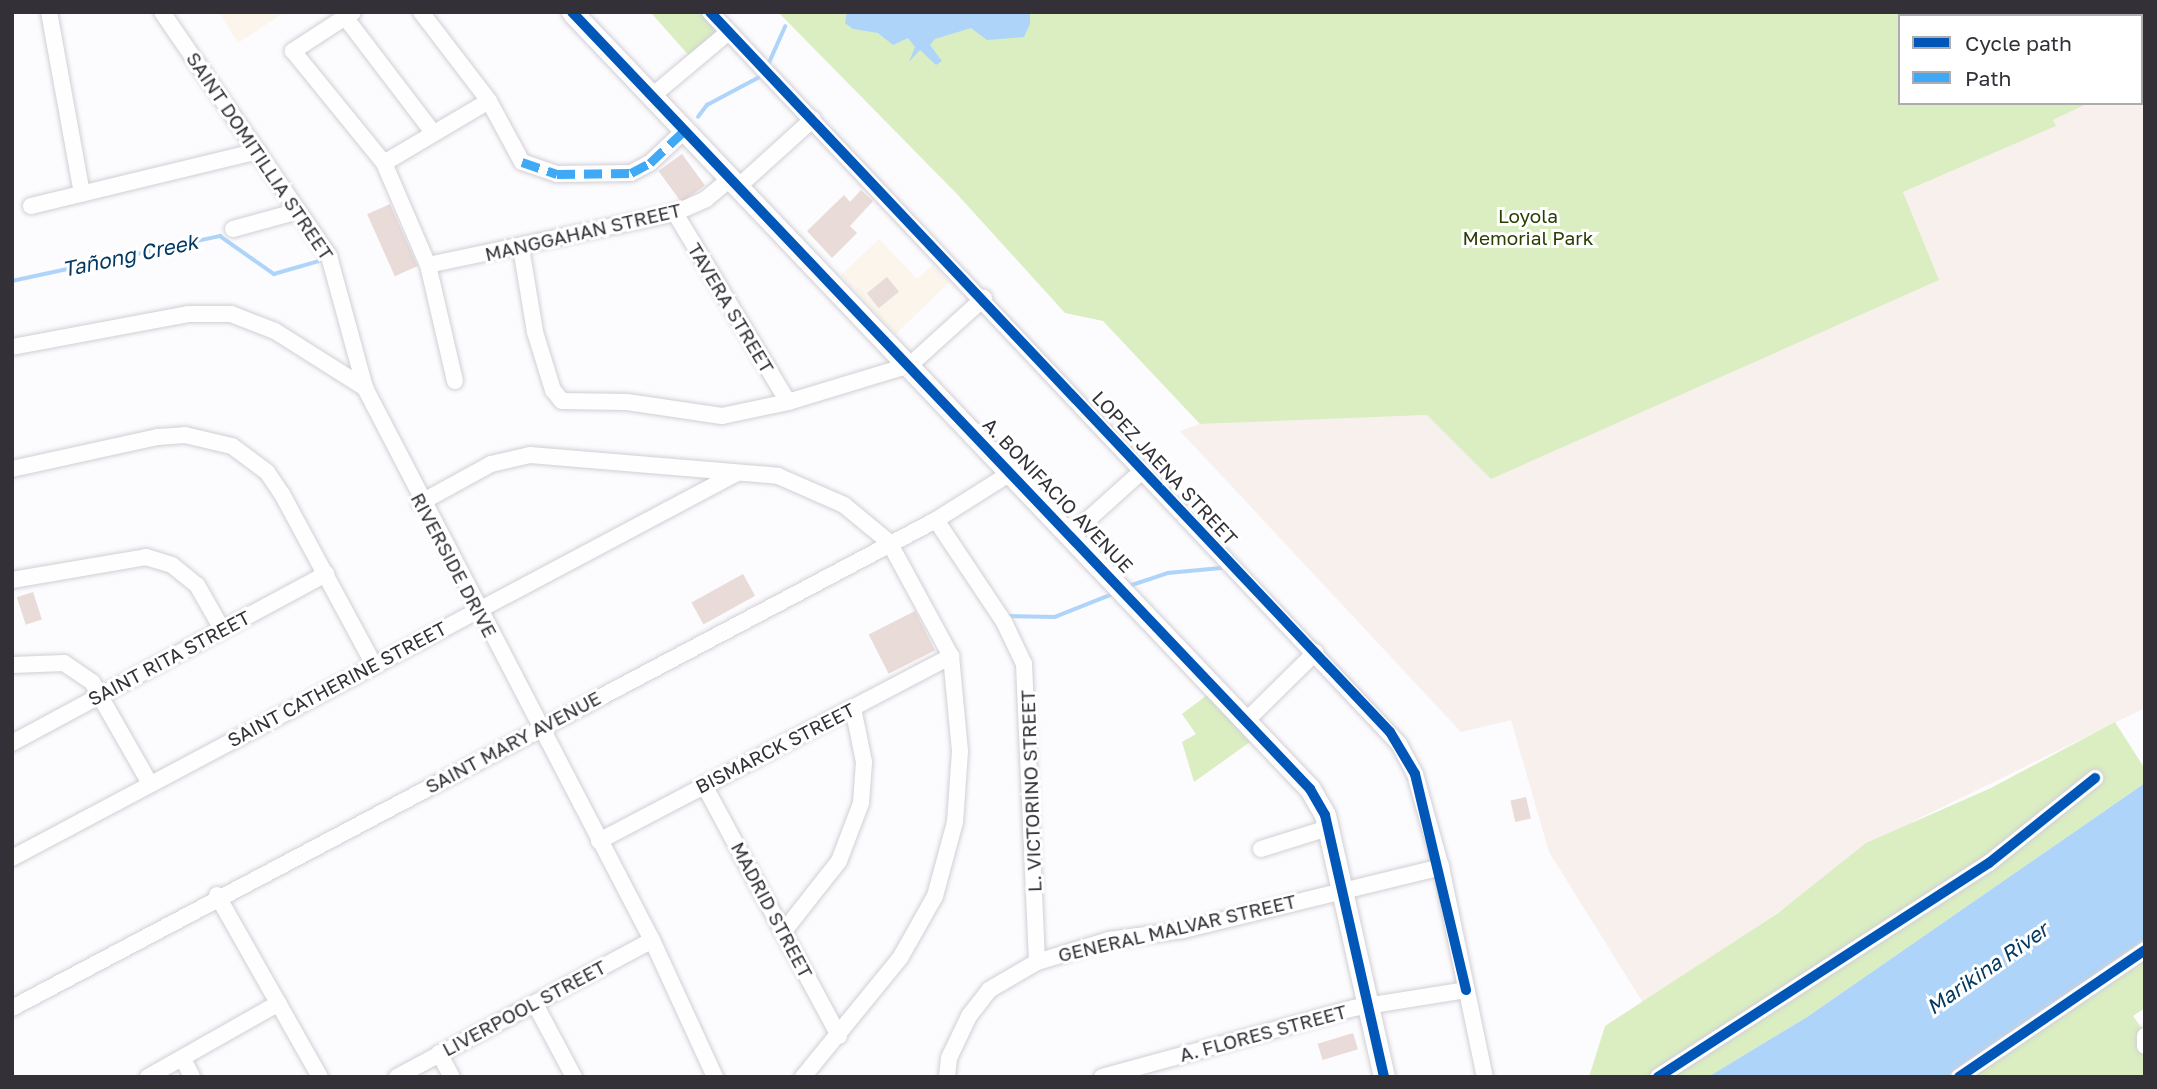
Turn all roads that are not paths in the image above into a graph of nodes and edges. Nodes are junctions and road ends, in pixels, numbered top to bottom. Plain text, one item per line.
1 (49, 12) edge
2 (162, 12) edge
3 (421, 12) edge
4 (572, 12) edge
5 (710, 12) edge
6 (349, 15) edge
7 (726, 34) junction
8 (652, 97) junction
9 (489, 101) junction
10 (813, 119) junction
11 (432, 131) junction
12 (684, 131) junction
13 (258, 151) junction
14 (384, 163) junction
15 (734, 183) junction
16 (82, 193) junction
17 (31, 206) dead end
18 (299, 211) junction
19 (675, 214) junction
20 (233, 229) dead end
21 (521, 248) junction
22 (428, 265) junction
23 (984, 298) junction
24 (12, 347) edge
25 (910, 365) junction
26 (455, 381) dead end
27 (365, 388) junction
28 (788, 402) junction
29 (12, 469) edge
30 (1142, 471) junction
31 (1012, 472) junction
32 (737, 473) junction
33 (420, 503) junction
34 (936, 520) junction
35 (1072, 534) junction
36 (889, 541) junction
37 (326, 574) junction
38 (12, 580) edge
39 (478, 609) junction
40 (222, 629) junction
41 (1316, 652) junction
42 (951, 656) junction
43 (12, 665) edge
44 (374, 666) junction
45 (101, 694) junction
46 (853, 708) junction
47 (1248, 719) junction
48 (541, 728) junction
49 (12, 743) edge
50 (2095, 778) dead end
51 (149, 782) junction
52 (704, 785) junction
53 (1328, 828) junction
54 (599, 841) junction
55 (1261, 849) dead end
56 (12, 858) edge
57 (1441, 867) junction
58 (1342, 889) junction
59 (217, 895) junction
60 (784, 931) junction
61 (652, 940) junction
62 (2145, 950) edge
63 (1037, 962) junction
64 (1466, 990) junction
65 (279, 1003) junction
66 (535, 1004) junction
67 (12, 1008) edge
68 (1368, 1008) junction
69 (839, 1036) junction
70 (2145, 1036) edge
71 (2145, 1046) edge
72 (439, 1053) junction
73 (183, 1059) junction
74 (148, 1077) edge
75 (192, 1077) edge
76 (320, 1077) edge
77 (397, 1077) edge
78 (452, 1077) edge
79 (574, 1077) edge
80 (715, 1077) edge
81 (803, 1077) edge
82 (947, 1077) edge
83 (1102, 1077) edge
84 (1384, 1077) edge
85 (1485, 1077) edge
86 (1658, 1077) edge
87 (1959, 1077) edge

1 - 16 street
2 - 13 street, SAINT DOMITILLIA STREET
3 - 9 street
4 - 8 main road, A. BONIFACIO AVENUE
5 - 7 street, LOPEZ JAENA STREET
6 - 11 street
6 - 14 street
7 - 8 street
7 - 10 street, LOPEZ JAENA STREET
8 - 12 main road, A. BONIFACIO AVENUE
9 - 11 street
9 - 12 street
10 - 15 street, MANGGAHAN STREET
10 - 23 street, LOPEZ JAENA STREET
11 - 14 street
12 - 15 main road, A. BONIFACIO AVENUE
13 - 16 street
13 - 18 street, SAINT DOMITILLIA STREET
14 - 22 street
15 - 19 street, MANGGAHAN STREET
15 - 25 main road, A. BONIFACIO AVENUE
16 - 17 street
18 - 20 street
18 - 27 street, SAINT DOMITILLIA STREET
19 - 21 street, MANGGAHAN STREET
19 - 28 street, TAVERA STREET
21 - 22 street, MANGGAHAN STREET
21 - 28 street
22 - 26 street
23 - 25 street
23 - 30 street, LOPEZ JAENA STREET
24 - 27 street
25 - 28 street
25 - 31 main road, A. BONIFACIO AVENUE
27 - 33 street, RIVERSIDE DRIVE
29 - 37 street
30 - 35 street
30 - 41 street, LOPEZ JAENA STREET
31 - 34 street, SAINT MARY AVENUE
31 - 35 main road, A. BONIFACIO AVENUE
32 - 33 street
32 - 36 street
32 - 39 street, SAINT CATHERINE STREET
33 - 39 street, RIVERSIDE DRIVE
34 - 36 street, SAINT MARY AVENUE
34 - 63 street, L. VICTORINO STREET
35 - 47 main road, A. BONIFACIO AVENUE
36 - 42 street
36 - 48 street, SAINT MARY AVENUE
37 - 40 street, SAINT RITA STREET
37 - 44 street
38 - 40 street
39 - 44 street, SAINT CATHERINE STREET
39 - 48 street, RIVERSIDE DRIVE
40 - 45 street, SAINT RITA STREET
41 - 47 street
41 - 57 street, LOPEZ JAENA STREET
42 - 46 street, BISMARCK STREET
42 - 69 street
43 - 45 street
44 - 51 street, SAINT CATHERINE STREET
45 - 49 street, SAINT RITA STREET
45 - 51 street
46 - 52 street, BISMARCK STREET
46 - 60 street
47 - 53 main road, A. BONIFACIO AVENUE
48 - 54 street, RIVERSIDE DRIVE
48 - 59 street, SAINT MARY AVENUE
50 - 86 street
51 - 56 street, SAINT CATHERINE STREET
52 - 54 street, BISMARCK STREET
52 - 60 street, MADRID STREET
53 - 55 street
53 - 58 main road, A. BONIFACIO AVENUE
54 - 61 street, RIVERSIDE DRIVE
57 - 58 street, GENERAL MALVAR STREET
57 - 64 street, LOPEZ JAENA STREET
58 - 63 street, GENERAL MALVAR STREET
58 - 68 main road, A. BONIFACIO AVENUE
59 - 65 street
59 - 67 street, SAINT MARY AVENUE
60 - 69 street, MADRID STREET
61 - 66 street, LIVERPOOL STREET
61 - 80 street, RIVERSIDE DRIVE
62 - 87 street
63 - 82 street, GENERAL MALVAR STREET
64 - 68 street, A. FLORES STREET
64 - 85 street, LOPEZ JAENA STREET
65 - 73 street
65 - 76 street
66 - 72 street, LIVERPOOL STREET
66 - 79 street
68 - 83 street, A. FLORES STREET
68 - 84 main road, A. BONIFACIO AVENUE
69 - 81 street
70 - 71 street
72 - 77 street, LIVERPOOL STREET
72 - 78 street
73 - 74 street
73 - 75 street

